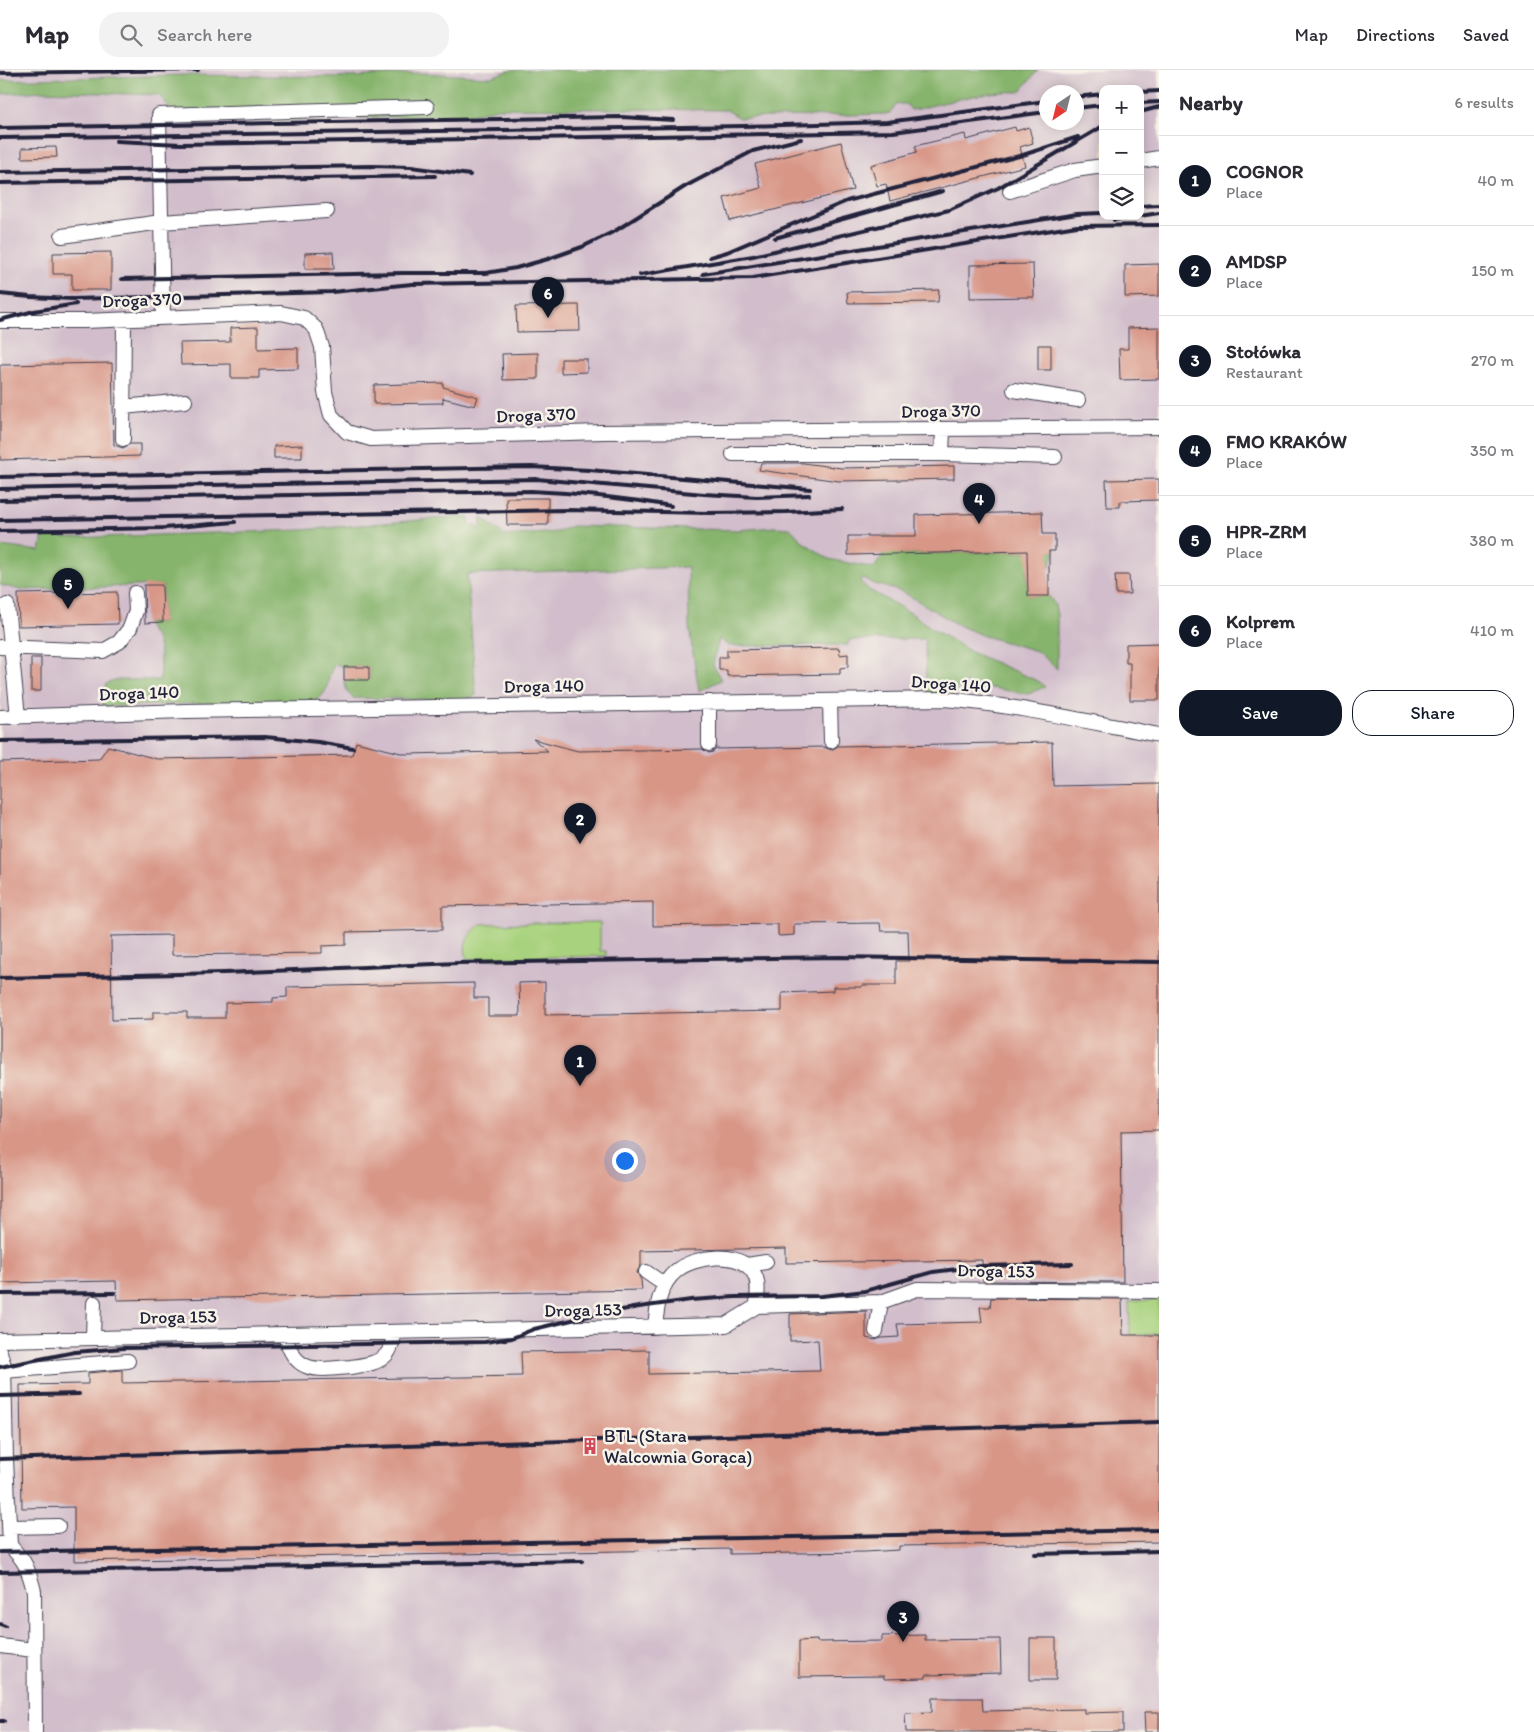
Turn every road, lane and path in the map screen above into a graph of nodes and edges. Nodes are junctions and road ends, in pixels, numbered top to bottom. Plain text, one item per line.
1 (427, 106) dead end
2 (1159, 158) edge
3 (1144, 160) edge
4 (1099, 167) edge
5 (1010, 191) dead end
6 (327, 211) dead end
7 (161, 222) junction
8 (62, 236) dead end
9 (163, 318) junction
10 (124, 320) junction
11 (0, 321) edge
12 (1014, 390) dead end
13 (1078, 400) dead end
14 (185, 401) dead end
15 (123, 407) junction
16 (1159, 427) edge
17 (942, 430) junction
18 (123, 439) dead end
19 (733, 454) dead end
20 (942, 454) junction
21 (1055, 457) dead end
22 (135, 593) dead end
23 (7, 605) dead end
24 (6, 647) edge
25 (830, 701) junction
26 (709, 702) junction
27 (0, 717) edge
28 (18, 717) junction
29 (1159, 735) edge
30 (831, 742) dead end
31 (709, 744) dead end
32 (766, 1262) dead end
33 (747, 1265) junction
34 (646, 1272) dead end
35 (665, 1285) junction
36 (1159, 1291) edge
37 (881, 1302) junction
38 (94, 1303) dead end
39 (757, 1306) junction
40 (655, 1327) junction
41 (876, 1331) dead end
42 (395, 1332) junction
43 (285, 1334) junction
44 (93, 1338) junction
45 (0, 1340) edge
46 (0, 1352) edge
47 (128, 1361) dead end
48 (4, 1371) junction
49 (3, 1431) edge
50 (58, 1526) dead end
51 (10, 1527) junction
52 (5, 1544) edge
53 (0, 1646) edge
54 (34, 1650) junction
55 (34, 1732) edge

1 - 7 lane
2 - 3 lane
4 - 5 lane
6 - 7 lane
7 - 8 lane
7 - 9 lane
9 - 10 lane, Droga 370
9 - 17 lane, Droga 370
10 - 11 lane, Droga 370
10 - 15 lane
12 - 13 lane
14 - 15 lane
15 - 18 lane
16 - 17 lane, Droga 370
17 - 20 lane
19 - 20 lane
20 - 21 lane
22 - 24 lane
23 - 24 lane
24 - 28 lane
25 - 26 lane, Droga 140
25 - 29 lane, Droga 140
25 - 30 lane
26 - 28 lane, Droga 140
26 - 31 lane
27 - 28 lane, Droga 140
32 - 33 lane
33 - 35 lane
33 - 39 lane
34 - 35 lane
35 - 40 lane
36 - 37 lane, Droga 153
37 - 39 lane, Droga 153
37 - 41 lane
38 - 44 lane
39 - 40 lane, Droga 153
40 - 42 lane, Droga 153
42 - 43 lane, Droga 153
42 - 43 lane
43 - 44 lane, Droga 153
44 - 45 lane, Droga 153
46 - 48 lane
47 - 48 lane
48 - 49 lane
49 - 51 lane
50 - 51 lane
51 - 52 lane
52 - 54 lane
53 - 54 lane
54 - 55 lane

